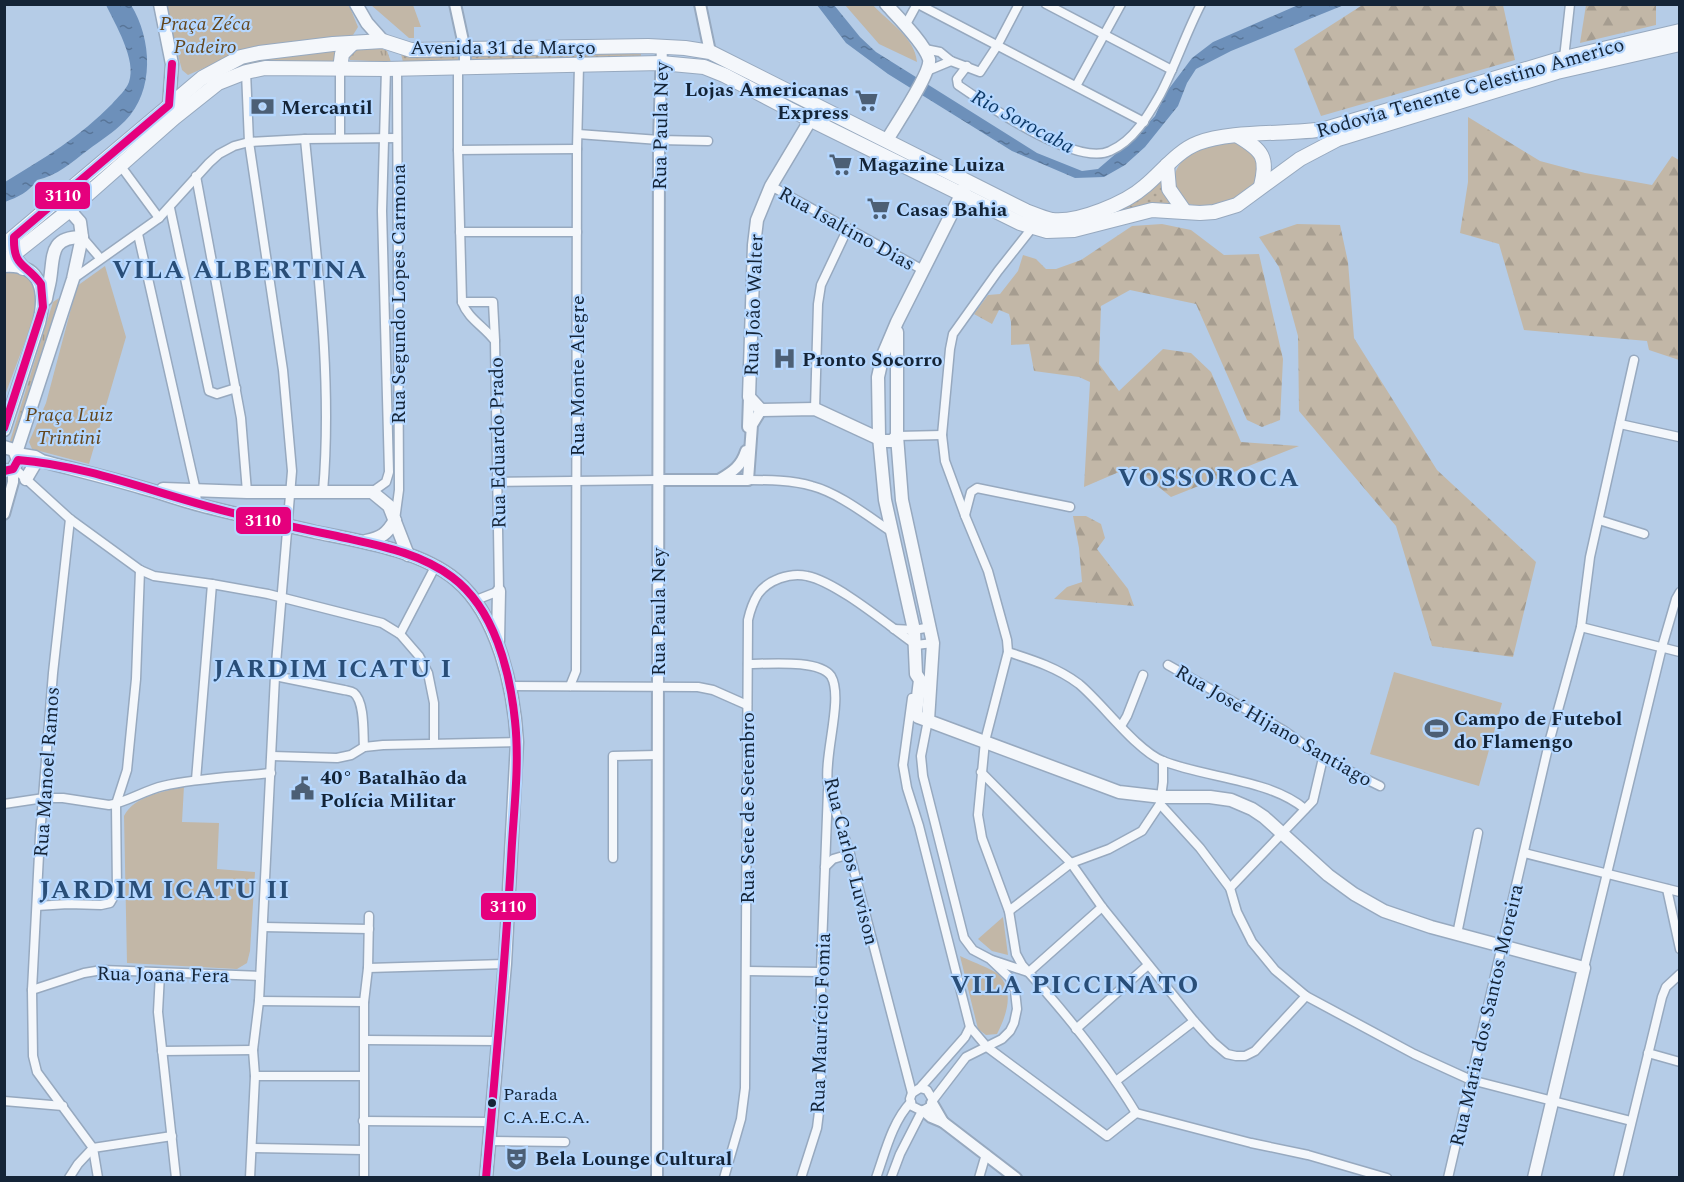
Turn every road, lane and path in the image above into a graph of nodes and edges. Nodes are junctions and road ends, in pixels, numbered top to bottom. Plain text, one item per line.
1 (160, 4) edge
2 (356, 4) edge
3 (455, 4) edge
4 (700, 4) edge
5 (886, 4) edge
6 (917, 4) edge
7 (1018, 4) edge
8 (1046, 4) edge
9 (1121, 4) edge
10 (1201, 4) edge
11 (1570, 4) edge
12 (905, 26) junction
13 (1680, 31) edge
14 (1104, 34) junction
15 (383, 41) junction
16 (353, 43) junction
17 (1680, 44) edge
18 (662, 46) junction
19 (997, 46) junction
20 (925, 49) junction
21 (1655, 49) junction
22 (465, 50) junction
23 (710, 51) junction
24 (1680, 52) edge
25 (1564, 58) junction
26 (951, 61) junction
27 (661, 63) junction
28 (172, 64) junction
29 (579, 65) junction
30 (462, 66) junction
31 (692, 66) junction
32 (967, 66) junction
33 (339, 69) junction
34 (391, 69) junction
35 (1172, 70) junction
36 (246, 72) junction
37 (926, 73) junction
38 (192, 87) junction
39 (1076, 87) junction
40 (208, 90) junction
41 (169, 105) junction
42 (815, 114) junction
43 (1144, 122) junction
44 (578, 134) junction
45 (1238, 136) junction
46 (305, 138) junction
47 (339, 138) junction
48 (398, 138) junction
49 (384, 139) junction
50 (659, 140) junction
51 (887, 140) junction
52 (708, 141) dead end
53 (249, 142) junction
54 (577, 149) junction
55 (458, 150) junction
56 (120, 165) junction
57 (1167, 165) junction
58 (195, 176) junction
59 (771, 186) junction
60 (1261, 186) junction
61 (965, 188) junction
62 (56, 203) junction
63 (170, 208) junction
64 (70, 210) junction
65 (1185, 212) junction
66 (159, 218) junction
67 (848, 228) junction
68 (1032, 228) junction
69 (460, 232) junction
70 (577, 232) junction
71 (138, 234) junction
72 (82, 237) junction
73 (8, 253) edge
74 (100, 258) junction
75 (23, 268) joint
76 (923, 270) junction
77 (73, 279) junction
78 (45, 288) junction
79 (462, 302) junction
80 (897, 322) junction
81 (495, 341) junction
82 (1634, 360) dead end
83 (236, 388) junction
84 (750, 397) junction
85 (815, 409) junction
86 (761, 410) junction
87 (1620, 424) junction
88 (4, 430) edge
89 (942, 435) junction
90 (897, 436) junction
91 (879, 437) junction
92 (1679, 437) edge
93 (4, 447) edge
94 (39, 461) junction
95 (14, 463) edge
96 (399, 474) junction
97 (389, 475) junction
98 (26, 479) junction
99 (576, 480) junction
100 (658, 480) junction
101 (719, 480) junction
102 (748, 480) junction
103 (496, 482) junction
104 (141, 487) junction
105 (196, 491) junction
106 (247, 492) junction
107 (291, 492) junction
108 (322, 492) junction
109 (372, 492) junction
110 (197, 504) junction
111 (1070, 507) dead end
112 (4, 514) edge
113 (964, 515) junction
114 (70, 519) junction
115 (395, 520) junction
116 (1599, 520) junction
117 (286, 525) junction
118 (892, 532) junction
119 (1644, 534) dead end
120 (907, 535) junction
121 (363, 542) junction
122 (408, 555) junction
123 (435, 567) junction
124 (140, 570) junction
125 (212, 584) junction
126 (499, 591) junction
127 (1680, 591) edge
128 (282, 599) junction
129 (476, 600) junction
130 (931, 627) junction
131 (1581, 627) junction
132 (893, 629) junction
133 (914, 630) junction
134 (400, 634) junction
135 (933, 644) junction
136 (498, 645) junction
137 (916, 645) junction
138 (1662, 647) junction
139 (1008, 652) junction
140 (1680, 652) edge
141 (748, 664) junction
142 (1167, 664) dead end
143 (916, 674) junction
144 (1143, 675) dead end
145 (275, 676) junction
146 (509, 686) junction
147 (570, 686) junction
148 (658, 686) junction
149 (747, 705) junction
150 (928, 720) junction
151 (1121, 726) junction
152 (985, 741) junction
153 (434, 742) junction
154 (517, 742) junction
155 (364, 747) junction
156 (657, 755) junction
157 (272, 756) junction
158 (1323, 759) junction
159 (1162, 761) junction
160 (981, 772) junction
161 (271, 773) junction
162 (196, 780) junction
163 (828, 784) junction
164 (1380, 786) dead end
165 (44, 798) junction
166 (1161, 801) junction
167 (4, 804) edge
168 (116, 804) junction
169 (1305, 809) junction
170 (1478, 833) dead end
171 (1282, 834) junction
172 (1524, 853) junction
173 (850, 854) junction
174 (613, 858) dead end
175 (1071, 863) junction
176 (825, 867) junction
177 (1606, 873) junction
178 (932, 881) junction
179 (951, 883) junction
180 (1230, 888) junction
181 (1667, 889) junction
182 (1680, 892) edge
183 (38, 906) junction
184 (1102, 907) junction
185 (1009, 911) junction
186 (369, 916) dead end
187 (262, 927) junction
188 (369, 929) junction
189 (1457, 934) junction
190 (1503, 946) junction
191 (1680, 950) edge
192 (990, 959) junction
193 (505, 964) junction
194 (1148, 965) junction
195 (368, 968) junction
196 (1584, 968) junction
197 (747, 971) junction
198 (821, 972) junction
199 (1029, 972) junction
200 (160, 974) junction
201 (1680, 974) edge
202 (260, 976) junction
203 (32, 990) junction
204 (1305, 996) junction
205 (259, 1001) junction
206 (364, 1002) junction
207 (1194, 1021) junction
208 (970, 1027) junction
209 (1076, 1029) junction
210 (365, 1040) junction
211 (497, 1041) junction
212 (987, 1047) junction
213 (253, 1050) junction
214 (162, 1051) junction
215 (1648, 1053) junction
216 (1680, 1062) edge
217 (255, 1076) junction
218 (363, 1076) junction
219 (1471, 1080) junction
220 (1116, 1081) junction
221 (914, 1095) junction
222 (1551, 1100) junction
223 (4, 1101) edge
224 (63, 1106) junction
225 (928, 1106) junction
226 (1136, 1113) junction
227 (363, 1121) junction
228 (1631, 1121) junction
229 (490, 1122) junction
230 (172, 1136) junction
231 (490, 1141) junction
232 (565, 1142) dead end
233 (93, 1148) junction
234 (252, 1148) junction
235 (363, 1149) junction
236 (986, 1154) junction
237 (69, 1178) edge
238 (98, 1178) edge
239 (176, 1178) edge
240 (250, 1178) edge
241 (364, 1178) edge
242 (486, 1178) edge
243 (657, 1178) edge
244 (724, 1178) edge
245 (801, 1178) edge
246 (876, 1178) edge
247 (891, 1178) edge
248 (979, 1178) edge
249 (1016, 1178) edge
250 (1387, 1178) edge
251 (1448, 1178) edge
252 (1534, 1178) edge
253 (1618, 1178) edge

1 - 28 main road
2 - 15 main road
3 - 22 street
4 - 23 street
5 - 12 main road
6 - 12 street
6 - 19 street
7 - 19 street
8 - 14 street
9 - 14 street
10 - 35 street
11 - 25 street
12 - 20 main road
13 - 25 highway, Rodovia Tenente Celestino Americo
14 - 35 street
14 - 39 street
15 - 16 highway, Avenida 31 de Março
15 - 22 highway, Avenida 31 de Março
15 - 34 highway
16 - 33 highway
16 - 38 highway, Avenida 31 de Março
17 - 21 highway, Rodovia Tenente Celestino Americo
18 - 22 highway, Avenida 31 de Março
18 - 23 highway, Avenida 31 de Março
18 - 27 street, Rua Paula Ney
19 - 32 street
19 - 39 street
20 - 26 street
20 - 37 main road
21 - 24 street
21 - 60 highway, Rodovia Tenente Celestino Americo
22 - 30 street
23 - 31 highway
23 - 42 highway
25 - 45 highway, Rodovia Tenente Celestino Americo
26 - 32 street
26 - 37 street
27 - 29 highway, Avenida 31 de Março
27 - 31 highway, Avenida 31 de Março
27 - 50 street, Rua Paula Ney
28 - 38 main road
28 - 41 main road
29 - 30 highway, Avenida 31 de Março
29 - 44 street, Rua Monte Alegre
30 - 34 highway, Avenida 31 de Março
30 - 55 street
31 - 42 highway
32 - 43 street
33 - 34 highway, Avenida 31 de Março
33 - 36 highway, Avenida 31 de Março
33 - 47 street
34 - 48 street, Rua Segundo Lopes Carmona
34 - 49 street
35 - 43 street
36 - 40 highway, Avenida 31 de Março
36 - 53 street
37 - 51 main road
38 - 40 main road
38 - 41 highway, Avenida 31 de Março
39 - 43 street
40 - 56 highway, Avenida 31 de Março
41 - 62 highway, Avenida 31 de Março
42 - 51 highway
42 - 59 main road, Rua João Walter
42 - 61 highway
44 - 50 street
44 - 54 street, Rua Monte Alegre
45 - 57 highway, Rodovia Tenente Celestino Americo
45 - 60 highway
46 - 47 street
46 - 53 street
46 - 108 street
47 - 49 street
48 - 49 street
48 - 96 street, Rua Segundo Lopes Carmona
49 - 97 street
50 - 52 street
50 - 100 street, Rua Paula Ney
51 - 61 highway
53 - 58 street
53 - 107 street
54 - 55 street
54 - 70 street, Rua Monte Alegre
55 - 69 street
56 - 64 highway, Avenida 31 de Março
56 - 66 street
57 - 61 highway, Rodovia Tenente Celestino Americo
57 - 65 highway
58 - 63 street
58 - 83 street
59 - 67 street, Rua Isaltino Dias
59 - 84 main road, Rua João Walter
60 - 65 highway, Rodovia Tenente Celestino Americo
61 - 68 highway, Rodovia Tenente Celestino Americo
61 - 76 main road
62 - 64 main road
62 - 73 highway, Avenida 31 de Março
63 - 66 street
63 - 83 street
64 - 72 main road
64 - 73 highway, Avenida 31 de Março
65 - 68 highway, Rodovia Tenente Celestino Americo
66 - 71 street
67 - 76 street, Rua Isaltino Dias
67 - 85 street
68 - 89 street
69 - 70 street
69 - 79 street
70 - 99 street, Rua Monte Alegre
71 - 74 street
71 - 105 street
72 - 74 street
72 - 77 main road
72 - 78 main road
73 - 75 highway
74 - 77 street
75 - 78 main road
76 - 80 main road
77 - 78 main road
77 - 95 main road
78 - 88 main road
79 - 81 street, Rua Eduardo Prado
79 - 81 street
80 - 90 main road
80 - 91 main road
81 - 103 street, Rua Eduardo Prado
82 - 87 street, Rua Maria dos Santos Moreira
83 - 106 street
84 - 86 main road, Rua João Walter
84 - 101 street, Rua João Walter
85 - 86 main road
85 - 91 main road
86 - 102 street
87 - 92 street
87 - 116 street, Rua Maria dos Santos Moreira
89 - 90 street
89 - 113 street
90 - 91 main road
90 - 120 main road
91 - 118 main road
93 - 95 main road
94 - 95 main road
94 - 98 main road
94 - 104 main road
95 - 98 street
95 - 112 street
96 - 97 street
96 - 115 street, Rua Segundo Lopes Carmona
97 - 109 street
98 - 114 street
99 - 100 street
99 - 103 street
99 - 147 street, Rua Monte Alegre
100 - 101 street
100 - 148 street, Rua Paula Ney
101 - 102 street
102 - 118 street
103 - 126 street, Rua Eduardo Prado
104 - 105 main road
104 - 110 main road
105 - 106 main road
105 - 110 street
106 - 107 main road
107 - 108 main road
107 - 117 street
108 - 109 main road
109 - 115 main road
110 - 117 main road
111 - 113 street
113 - 139 street
114 - 124 street
114 - 165 street, Rua Manoel Ramos
115 - 121 main road
115 - 122 main road
116 - 119 street
116 - 131 street, Rua Maria dos Santos Moreira
117 - 121 main road
117 - 128 street
118 - 120 main road
118 - 133 main road
120 - 130 main road
121 - 122 main road
122 - 123 main road
123 - 129 main road
123 - 134 street
124 - 125 street
124 - 168 street
125 - 128 street
125 - 162 street
126 - 129 street
126 - 136 main road
127 - 138 street
128 - 134 street
128 - 145 street
129 - 136 main road
130 - 133 street
130 - 135 main road
131 - 138 street
131 - 172 street, Rua Maria dos Santos Moreira
132 - 133 street
132 - 137 street, Rua Sete de Setembro
132 - 141 street, Rua Sete de Setembro
133 - 137 main road
134 - 153 street
135 - 137 street
135 - 150 main road
136 - 146 main road
137 - 143 main road
138 - 140 street
138 - 177 street
139 - 151 street
139 - 152 street
141 - 149 street, Rua Sete de Setembro
141 - 163 street, Rua Carlos Luvison
142 - 158 street, Rua José Hijano Santiago
143 - 150 main road
143 - 178 street
144 - 151 street
145 - 155 street
145 - 157 street
146 - 147 street
146 - 154 main road
147 - 148 street
148 - 149 street
148 - 156 street, Rua Paula Ney
149 - 197 street, Rua Sete de Setembro
150 - 152 main road
150 - 179 street
151 - 159 street
152 - 160 street
152 - 166 main road
153 - 154 street
153 - 155 street
154 - 193 main road
155 - 157 street
156 - 174 street
156 - 243 street, Rua Paula Ney
157 - 161 street
158 - 164 street, Rua José Hijano Santiago
158 - 169 street
159 - 166 street
159 - 169 street
160 - 175 street
160 - 185 street
161 - 162 street
161 - 187 street
162 - 168 street
163 - 173 street, Rua Carlos Luvison
163 - 176 street, Rua Maurício Fomia
165 - 167 street
165 - 168 street
165 - 183 street, Rua Manoel Ramos
166 - 171 main road
166 - 175 street
166 - 180 street
168 - 183 street
169 - 171 street
170 - 189 street
171 - 180 street
171 - 189 main road
172 - 177 street
172 - 190 street, Rua Maria dos Santos Moreira
173 - 176 street
173 - 221 street, Rua Carlos Luvison
175 - 184 street
175 - 185 street
176 - 198 street, Rua Maurício Fomia
177 - 181 street
177 - 196 street
178 - 179 street
178 - 208 street
179 - 192 street
180 - 204 street
181 - 182 street
181 - 191 street
183 - 203 street, Rua Manoel Ramos
184 - 194 street
184 - 199 street
185 - 199 street
186 - 188 street
187 - 188 street
187 - 202 street
188 - 195 street
189 - 190 main road
190 - 196 main road
190 - 219 street, Rua Maria dos Santos Moreira
192 - 199 street
192 - 212 street
193 - 195 street
193 - 211 main road
194 - 207 street
194 - 209 street
195 - 206 street
196 - 222 main road
197 - 198 street
197 - 244 street, Rua Sete de Setembro
198 - 245 street, Rua Maurício Fomia
199 - 209 street
200 - 202 street, Rua Joana Fera
200 - 203 street, Rua Joana Fera
200 - 214 street
201 - 215 street
202 - 205 street
203 - 224 street, Rua Manoel Ramos
204 - 207 street
204 - 219 street
205 - 206 street
205 - 213 street
206 - 210 street
207 - 220 street
208 - 212 street
208 - 221 street
209 - 220 street
210 - 211 street
210 - 218 street
211 - 229 main road
212 - 225 street
212 - 226 street
213 - 214 street
213 - 217 street
214 - 230 street
215 - 216 street
215 - 228 street
217 - 218 street
217 - 234 street
218 - 227 street
219 - 222 street
219 - 251 street, Rua Maria dos Santos Moreira
220 - 226 street
221 - 225 street
221 - 225 street
221 - 246 street
222 - 228 street
222 - 252 main road
223 - 224 street
224 - 233 street, Rua Manoel Ramos
225 - 236 street
225 - 247 street
226 - 250 street
227 - 229 street
227 - 235 street
228 - 253 street
229 - 231 main road
230 - 233 street
230 - 239 street
231 - 232 street
231 - 242 main road
233 - 237 street
233 - 238 street
234 - 235 street
234 - 240 street
235 - 241 street
236 - 248 street
236 - 249 street

